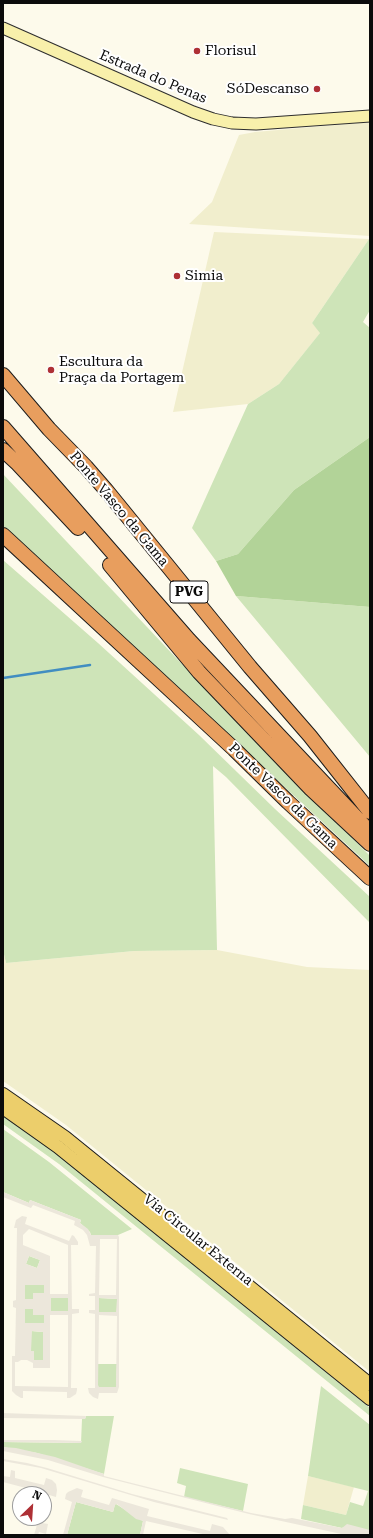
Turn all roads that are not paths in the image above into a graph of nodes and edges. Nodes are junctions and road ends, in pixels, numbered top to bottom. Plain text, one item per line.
1 (3, 28) edge
2 (370, 116) edge
3 (3, 375) edge
4 (3, 427) edge
5 (3, 450) edge
6 (3, 535) edge
7 (370, 812) edge
8 (370, 832) edge
9 (370, 844) edge
10 (370, 878) edge
11 (3, 1094) edge
12 (3, 1108) edge
13 (370, 1384) edge
14 (370, 1399) edge

1 - 2 street, Estrada do Penas
3 - 7 highway, Ponte Vasco da Gama / PVG
4 - 8 highway, PVG
5 - 9 highway, Ponte Vasco da Gama
6 - 10 highway, Ponte Vasco da Gama
11 - 13 main road, Via Circular Externa
12 - 14 main road, Via Circular Externa

